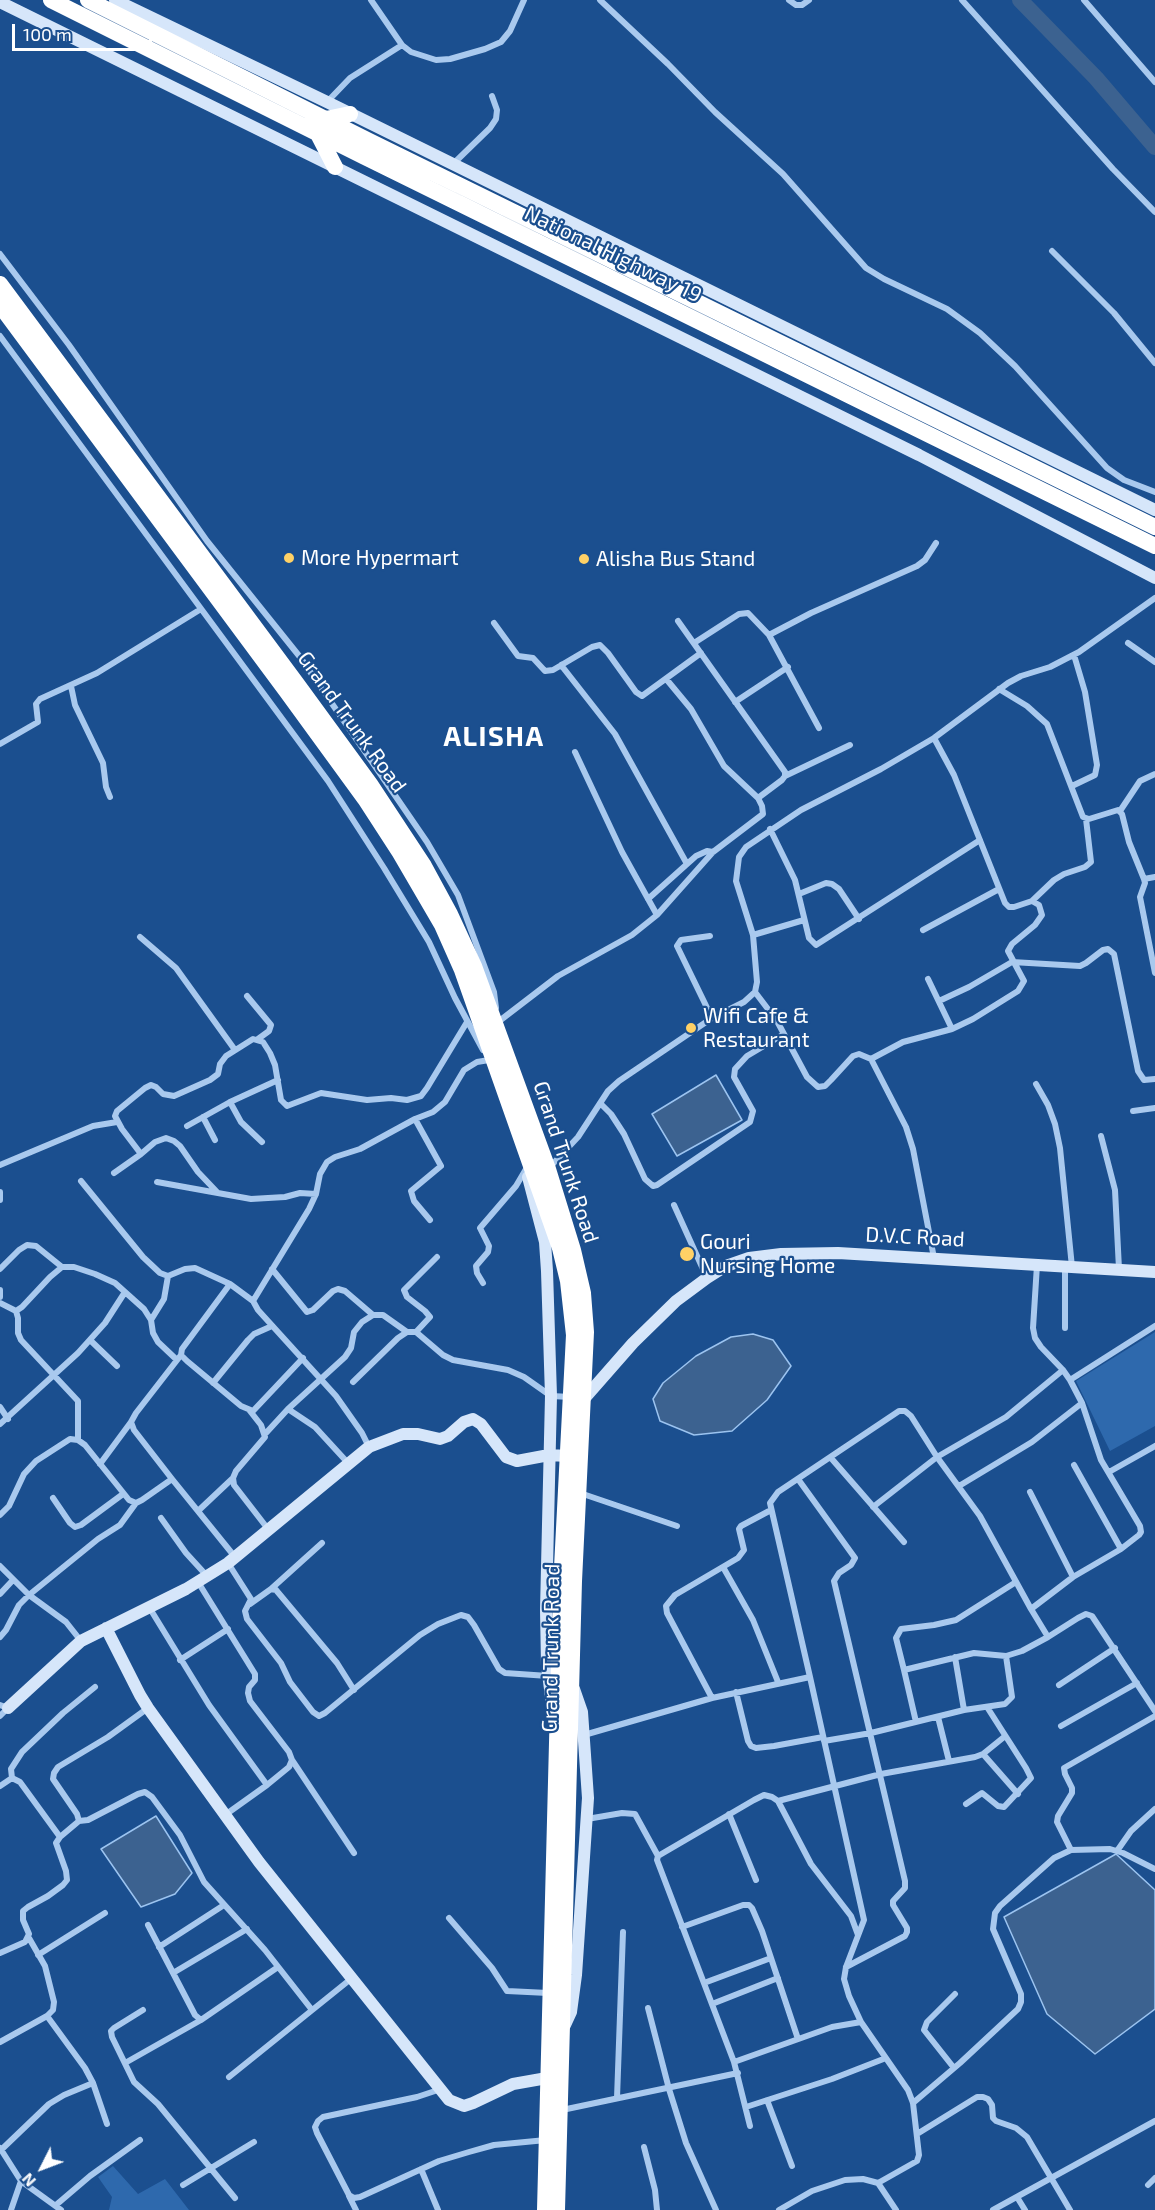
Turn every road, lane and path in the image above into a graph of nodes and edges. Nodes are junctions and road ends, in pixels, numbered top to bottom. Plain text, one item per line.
1 (51, 0) edge
2 (88, 0) edge
3 (115, 0) edge
4 (371, 0) edge
5 (524, 0) edge
6 (600, 0) edge
7 (789, 0) edge
8 (808, 0) edge
9 (962, 0) edge
10 (1084, 0) edge
11 (0, 2) edge
12 (402, 45) junction
13 (1155, 82) edge
14 (492, 96) dead end
15 (327, 102) junction
16 (350, 114) junction
17 (322, 127) junction
18 (452, 165) junction
19 (335, 166) junction
20 (1155, 212) edge
21 (1052, 252) dead end
22 (0, 254) edge
23 (0, 284) edge
24 (0, 305) edge
25 (0, 336) edge
26 (1155, 363) edge
27 (1155, 492) edge
28 (1155, 510) edge
29 (1155, 527) edge
30 (936, 543) dead end
31 (1155, 546) edge
32 (1155, 578) edge
33 (1155, 598) edge
34 (201, 609) junction
35 (678, 621) dead end
36 (494, 623) dead end
37 (768, 635) junction
38 (694, 643) junction
39 (1128, 643) dead end
40 (701, 653) junction
41 (1074, 655) junction
42 (1155, 662) edge
43 (561, 665) junction
44 (788, 667) junction
45 (667, 680) junction
46 (71, 686) junction
47 (999, 689) junction
48 (735, 702) junction
49 (819, 728) dead end
50 (934, 738) junction
51 (0, 744) edge
52 (850, 745) dead end
53 (575, 752) dead end
54 (1155, 774) edge
55 (785, 776) junction
56 (1072, 786) junction
57 (110, 797) dead end
58 (758, 798) junction
59 (1120, 811) junction
60 (1086, 819) junction
61 (770, 829) junction
62 (980, 840) junction
63 (713, 852) junction
64 (687, 864) junction
65 (1155, 876) edge
66 (1144, 879) junction
67 (999, 889) junction
68 (799, 894) junction
69 (648, 900) junction
70 (1032, 902) junction
71 (657, 915) junction
72 (859, 919) junction
73 (804, 920) junction
74 (923, 930) dead end
75 (710, 936) dead end
76 (753, 936) junction
77 (140, 938) dead end
78 (1012, 962) junction
79 (1155, 973) edge
80 (928, 979) dead end
81 (755, 992) junction
82 (247, 996) dead end
83 (939, 1001) junction
84 (711, 1018) junction
85 (467, 1022) junction
86 (498, 1029) junction
87 (952, 1029) junction
88 (784, 1034) junction
89 (258, 1039) junction
90 (235, 1050) junction
91 (871, 1059) junction
92 (489, 1060) junction
93 (1155, 1079) edge
94 (278, 1080) junction
95 (503, 1084) junction
96 (1036, 1084) dead end
97 (230, 1102) junction
98 (600, 1103) junction
99 (1155, 1108) edge
100 (1133, 1111) dead end
101 (203, 1117) junction
102 (415, 1119) junction
103 (117, 1122) junction
104 (187, 1126) dead end
105 (1101, 1136) dead end
106 (215, 1140) dead end
107 (262, 1142) dead end
108 (141, 1154) junction
109 (0, 1165) edge
110 (537, 1171) junction
111 (114, 1173) dead end
112 (81, 1181) dead end
113 (158, 1182) dead end
114 (0, 1192) edge
115 (218, 1193) junction
116 (316, 1194) junction
117 (0, 1200) edge
118 (674, 1205) dead end
119 (430, 1220) dead end
120 (437, 1257) dead end
121 (934, 1258) junction
122 (1037, 1264) junction
123 (62, 1267) junction
124 (1068, 1267) junction
125 (0, 1269) edge
126 (272, 1269) junction
127 (1119, 1270) junction
128 (1155, 1272) edge
129 (168, 1276) junction
130 (707, 1278) junction
131 (483, 1283) dead end
132 (230, 1284) junction
133 (0, 1290) edge
134 (125, 1292) junction
135 (0, 1297) edge
136 (254, 1301) junction
137 (0, 1303) edge
138 (16, 1311) junction
139 (373, 1315) junction
140 (151, 1320) junction
141 (272, 1326) junction
142 (1155, 1326) edge
143 (1065, 1328) dead end
144 (407, 1332) junction
145 (416, 1332) junction
146 (90, 1340) junction
147 (179, 1358) junction
148 (303, 1358) junction
149 (117, 1366) dead end
150 (1063, 1370) junction
151 (55, 1375) junction
152 (322, 1379) junction
153 (1070, 1380) junction
154 (352, 1382) dead end
155 (213, 1383) junction
156 (550, 1396) junction
157 (577, 1398) junction
158 (1082, 1403) junction
159 (0, 1407) edge
160 (288, 1409) junction
161 (250, 1411) junction
162 (8, 1419) junction
163 (131, 1422) junction
164 (0, 1424) edge
165 (266, 1433) junction
166 (78, 1440) junction
167 (1155, 1446) edge
168 (369, 1447) junction
169 (549, 1455) junction
170 (574, 1456) junction
171 (937, 1457) junction
172 (831, 1458) junction
173 (348, 1463) junction
174 (100, 1464) junction
175 (1074, 1465) dead end
176 (1109, 1472) junction
177 (172, 1479) junction
178 (233, 1479) junction
179 (798, 1479) junction
180 (959, 1486) junction
181 (579, 1492) junction
182 (1030, 1492) dead end
183 (123, 1494) junction
184 (53, 1498) dead end
185 (136, 1503) junction
186 (873, 1507) junction
187 (771, 1510) junction
188 (198, 1511) junction
189 (0, 1515) edge
190 (160, 1518) dead end
191 (677, 1526) dead end
192 (269, 1530) junction
193 (904, 1542) dead end
194 (322, 1543) dead end
195 (1121, 1549) junction
196 (232, 1560) junction
197 (0, 1566) edge
198 (723, 1567) junction
199 (1073, 1577) junction
200 (202, 1579) junction
201 (13, 1580) junction
202 (1016, 1582) junction
203 (271, 1588) junction
204 (0, 1594) edge
205 (29, 1595) junction
206 (249, 1605) junction
207 (149, 1607) junction
208 (1031, 1609) junction
209 (106, 1628) junction
210 (228, 1629) junction
211 (1048, 1636) junction
212 (0, 1637) edge
213 (81, 1641) junction
214 (1114, 1648) junction
215 (1006, 1656) junction
216 (955, 1658) junction
217 (180, 1660) junction
218 (904, 1670) junction
219 (548, 1676) junction
220 (810, 1677) junction
221 (778, 1682) junction
222 (1137, 1683) junction
223 (572, 1685) junction
224 (1059, 1685) dead end
225 (95, 1688) dead end
226 (354, 1690) junction
227 (736, 1692) junction
228 (712, 1698) junction
229 (987, 1707) junction
230 (148, 1708) junction
231 (3, 1710) edge
232 (964, 1710) junction
233 (1155, 1711) edge
234 (1155, 1716) edge
235 (938, 1717) junction
236 (916, 1722) junction
237 (1061, 1726) dead end
238 (557, 1728) junction
239 (871, 1733) junction
240 (584, 1735) junction
241 (1004, 1737) junction
242 (823, 1739) junction
243 (983, 1754) junction
244 (292, 1760) junction
245 (949, 1761) junction
246 (881, 1774) junction
247 (12, 1778) junction
248 (267, 1785) junction
249 (0, 1786) edge
250 (835, 1786) junction
251 (1018, 1794) junction
252 (778, 1801) junction
253 (966, 1804) dead end
254 (1155, 1809) edge
255 (729, 1814) junction
256 (225, 1815) junction
257 (587, 1819) junction
258 (79, 1821) junction
259 (60, 1837) junction
260 (1071, 1850) junction
261 (1117, 1851) junction
262 (354, 1853) dead end
263 (658, 1856) junction
264 (1155, 1869) edge
265 (756, 1880) dead end
266 (224, 1905) junction
267 (105, 1912) dead end
268 (448, 1918) dead end
269 (148, 1925) dead end
270 (682, 1927) junction
271 (247, 1929) junction
272 (623, 1932) dead end
273 (858, 1935) junction
274 (29, 1938) junction
275 (159, 1947) junction
276 (0, 1953) edge
277 (38, 1955) junction
278 (771, 1958) junction
279 (278, 1967) junction
280 (846, 1967) junction
281 (173, 1973) junction
282 (352, 1978) junction
283 (778, 1978) junction
284 (704, 1983) junction
285 (549, 1993) junction
286 (956, 1994) dead end
287 (712, 2004) junction
288 (648, 2008) dead end
289 (143, 2010) dead end
290 (312, 2010) junction
291 (47, 2016) junction
292 (201, 2020) junction
293 (861, 2022) junction
294 (561, 2036) junction
295 (798, 2039) junction
296 (0, 2042) edge
297 (886, 2058) junction
298 (734, 2062) junction
299 (125, 2063) junction
300 (954, 2068) junction
301 (738, 2073) junction
302 (229, 2077) dead end
303 (547, 2078) junction
304 (93, 2083) junction
305 (441, 2089) junction
306 (669, 2089) junction
307 (617, 2098) junction
308 (767, 2100) junction
309 (913, 2103) junction
310 (746, 2107) junction
311 (559, 2111) junction
312 (1155, 2121) edge
313 (107, 2124) dead end
314 (750, 2126) dead end
315 (917, 2134) junction
316 (140, 2140) dead end
317 (546, 2140) junction
318 (254, 2142) dead end
319 (644, 2147) dead end
320 (0, 2149) edge
321 (792, 2166) dead end
322 (211, 2168) junction
323 (421, 2169) junction
324 (1052, 2178) junction
325 (1155, 2178) edge
326 (21, 2181) junction
327 (878, 2183) junction
328 (183, 2185) dead end
329 (1148, 2185) dead end
330 (349, 2195) junction
331 (1017, 2197) junction
332 (235, 2198) dead end
333 (59, 2207) edge
334 (11, 2210) edge
335 (356, 2210) edge
336 (438, 2210) edge
337 (545, 2210) edge
338 (556, 2210) edge
339 (657, 2210) edge
340 (716, 2210) edge
341 (780, 2210) edge
342 (896, 2210) edge
343 (993, 2210) edge
344 (1025, 2210) edge
345 (1070, 2210) edge

1 - 17 highway, National Highway 19
2 - 17 highway
3 - 15 main road
4 - 12 street
5 - 12 street
6 - 27 street
7 - 8 street
9 - 20 street
10 - 13 street
11 - 19 main road
12 - 15 street
14 - 18 street
15 - 16 main road
16 - 17 highway
16 - 18 main road
17 - 19 highway
17 - 29 highway
17 - 31 highway, National Highway 19
18 - 28 main road
19 - 32 main road
21 - 26 street
22 - 86 street
23 - 86 highway, Grand Trunk Road
24 - 95 highway, Grand Trunk Road
25 - 34 street
30 - 37 street
33 - 41 street
34 - 46 street
34 - 85 street
35 - 38 street
36 - 43 street
37 - 38 street
37 - 44 street
38 - 40 street
39 - 42 street
40 - 45 street
40 - 48 street
41 - 47 street
41 - 56 street
43 - 45 street
43 - 64 street
44 - 48 street
44 - 49 street
45 - 58 street
46 - 51 street
46 - 57 street
47 - 50 street
47 - 56 street
48 - 55 street
50 - 61 street
50 - 62 street
52 - 55 street
53 - 69 street
54 - 59 street
55 - 58 street
56 - 60 street
58 - 63 street
59 - 60 street
59 - 66 street
60 - 70 street
61 - 68 street
61 - 76 street
62 - 67 street
62 - 72 street
63 - 64 street
63 - 71 street
64 - 69 street
65 - 66 street
66 - 79 street
67 - 70 street
67 - 74 street
68 - 72 street
68 - 73 street
69 - 71 street
70 - 78 street
71 - 86 street
72 - 73 street
73 - 76 street
75 - 84 street
76 - 81 street
77 - 90 street
78 - 83 street
78 - 87 street
78 - 93 street
80 - 83 street
81 - 84 street
81 - 88 street
82 - 89 street
83 - 87 street
84 - 98 street
85 - 92 street
85 - 94 street
86 - 110 highway, Grand Trunk Road
87 - 91 street
88 - 91 street
88 - 98 street
89 - 90 street
89 - 94 street
90 - 103 street
91 - 121 street
92 - 95 street
92 - 102 street
94 - 97 street
95 - 110 highway, Grand Trunk Road
96 - 124 street
97 - 101 street
97 - 107 street
98 - 110 street
99 - 100 street
101 - 104 street
101 - 106 street
102 - 116 street
102 - 119 street
103 - 108 street
103 - 109 street
105 - 127 street
108 - 111 street
108 - 115 street
110 - 131 street
110 - 156 main road
110 - 157 highway, Grand Trunk Road
112 - 129 street
113 - 115 street
114 - 117 street
115 - 116 street
116 - 126 street
118 - 130 street
120 - 145 street
121 - 122 main road, D.V.C Road
121 - 130 main road, D.V.C Road
122 - 124 main road, D.V.C Road
122 - 150 street
123 - 125 street
123 - 134 street
123 - 138 street
124 - 127 main road, D.V.C Road
124 - 143 street
126 - 136 street
126 - 139 street
127 - 128 main road, D.V.C Road
129 - 132 street
129 - 140 street
130 - 157 main road, D.V.C Road
132 - 136 street
132 - 147 street
133 - 135 street
134 - 140 street
134 - 146 street
136 - 141 street
137 - 138 street
138 - 151 street
139 - 144 street
139 - 152 street
140 - 147 street
141 - 148 street
141 - 155 street
142 - 153 street
144 - 145 street
144 - 154 street
145 - 156 street
146 - 149 street
146 - 151 street
147 - 155 street
147 - 163 street
148 - 152 street
148 - 161 street
150 - 153 street
150 - 171 street
151 - 162 street
151 - 166 street
152 - 160 street
152 - 168 street
153 - 158 street
155 - 161 street
156 - 157 street
156 - 169 main road
157 - 170 highway, Grand Trunk Road
158 - 176 street
158 - 180 street
159 - 162 street
160 - 165 street
160 - 173 street
161 - 165 street
162 - 164 street
163 - 174 street
163 - 177 street
165 - 178 street
166 - 174 street
166 - 189 street
167 - 176 street
168 - 169 main road
168 - 173 main road
169 - 170 main road
169 - 219 main road
170 - 181 highway, Grand Trunk Road
170 - 238 highway, Grand Trunk Road
171 - 172 street
171 - 180 street
171 - 186 street
172 - 179 street
172 - 186 street
173 - 192 main road
174 - 183 street
175 - 195 street
176 - 195 street
177 - 185 street
177 - 188 street
178 - 188 street
178 - 192 street
179 - 187 street
179 - 239 street
180 - 202 street
181 - 191 street
181 - 223 highway, Grand Trunk Road
182 - 199 street
183 - 184 street
183 - 185 street
185 - 205 street
186 - 193 street
187 - 198 street
187 - 220 street
188 - 196 street
190 - 200 street
192 - 196 main road
194 - 203 street
195 - 199 street
196 - 200 main road
196 - 206 street
197 - 201 street
198 - 221 street
198 - 228 street
199 - 208 street
200 - 207 main road
200 - 210 street
201 - 204 street
201 - 205 street
202 - 208 street
202 - 218 street
203 - 206 street
203 - 226 street
205 - 212 street
205 - 213 street
206 - 226 street
207 - 209 main road
207 - 217 street
208 - 211 street
209 - 213 main road
209 - 230 main road
210 - 217 street
210 - 244 street
211 - 214 street
211 - 215 street
213 - 231 main road
214 - 222 street
214 - 224 street
215 - 216 street
215 - 229 street
216 - 218 street
216 - 232 street
217 - 248 street
218 - 236 street
219 - 226 street
219 - 238 main road
220 - 221 street
220 - 242 street
221 - 227 street
222 - 233 street
222 - 237 street
223 - 240 main road
223 - 294 highway, Grand Trunk Road
225 - 247 street
227 - 228 street
227 - 242 street
228 - 240 street
229 - 232 street
229 - 241 street
230 - 256 main road
230 - 258 street
232 - 235 street
234 - 260 street
235 - 236 street
235 - 245 street
236 - 239 street
238 - 285 highway, Grand Trunk Road
239 - 242 street
239 - 246 street
240 - 257 main road
241 - 243 street
241 - 251 street
242 - 250 street
243 - 245 street
243 - 251 street
244 - 248 street
244 - 262 street
245 - 246 street
246 - 250 street
246 - 280 street
247 - 249 street
247 - 259 street
248 - 256 street
250 - 252 street
250 - 273 street
251 - 253 street
252 - 255 street
252 - 273 street
254 - 261 street
255 - 263 street
255 - 265 street
256 - 282 main road
257 - 263 street
257 - 294 main road
258 - 259 street
258 - 266 street
259 - 274 street
260 - 261 street
260 - 300 street
261 - 264 street
263 - 270 street
266 - 271 street
266 - 275 street
267 - 277 street
268 - 285 street
269 - 275 street
270 - 278 street
270 - 284 street
271 - 279 street
271 - 281 street
272 - 307 street
273 - 280 street
274 - 276 street
274 - 277 street
275 - 281 street
277 - 291 street
278 - 283 street
278 - 284 street
279 - 290 street
279 - 292 street
280 - 293 street
281 - 292 street
282 - 290 street
282 - 305 main road
283 - 287 street
283 - 295 street
284 - 287 street
285 - 303 highway, Grand Trunk Road
286 - 300 street
287 - 298 street
288 - 306 street
289 - 299 street
290 - 302 street
291 - 296 street
291 - 304 street
292 - 299 street
293 - 295 street
293 - 297 street
294 - 311 highway, Grand Trunk Road
295 - 298 street
297 - 308 street
297 - 309 street
298 - 301 street
299 - 322 street
300 - 309 street
301 - 306 street
301 - 310 street
303 - 305 main road
303 - 317 highway, Grand Trunk Road
304 - 313 street
304 - 320 street
305 - 330 street
306 - 307 street
306 - 340 street
307 - 311 street
308 - 310 street
308 - 321 street
309 - 315 street
310 - 314 street
311 - 338 highway, Grand Trunk Road
312 - 324 street
315 - 324 street
315 - 327 street
316 - 333 street
317 - 323 street
317 - 337 highway, Grand Trunk Road
318 - 322 street
319 - 339 street
320 - 326 street
322 - 328 street
322 - 332 street
323 - 330 street
323 - 336 street
324 - 331 street
324 - 345 street
325 - 329 street
326 - 333 street
326 - 334 street
327 - 341 street
327 - 342 street
330 - 335 street
331 - 343 street
331 - 344 street

